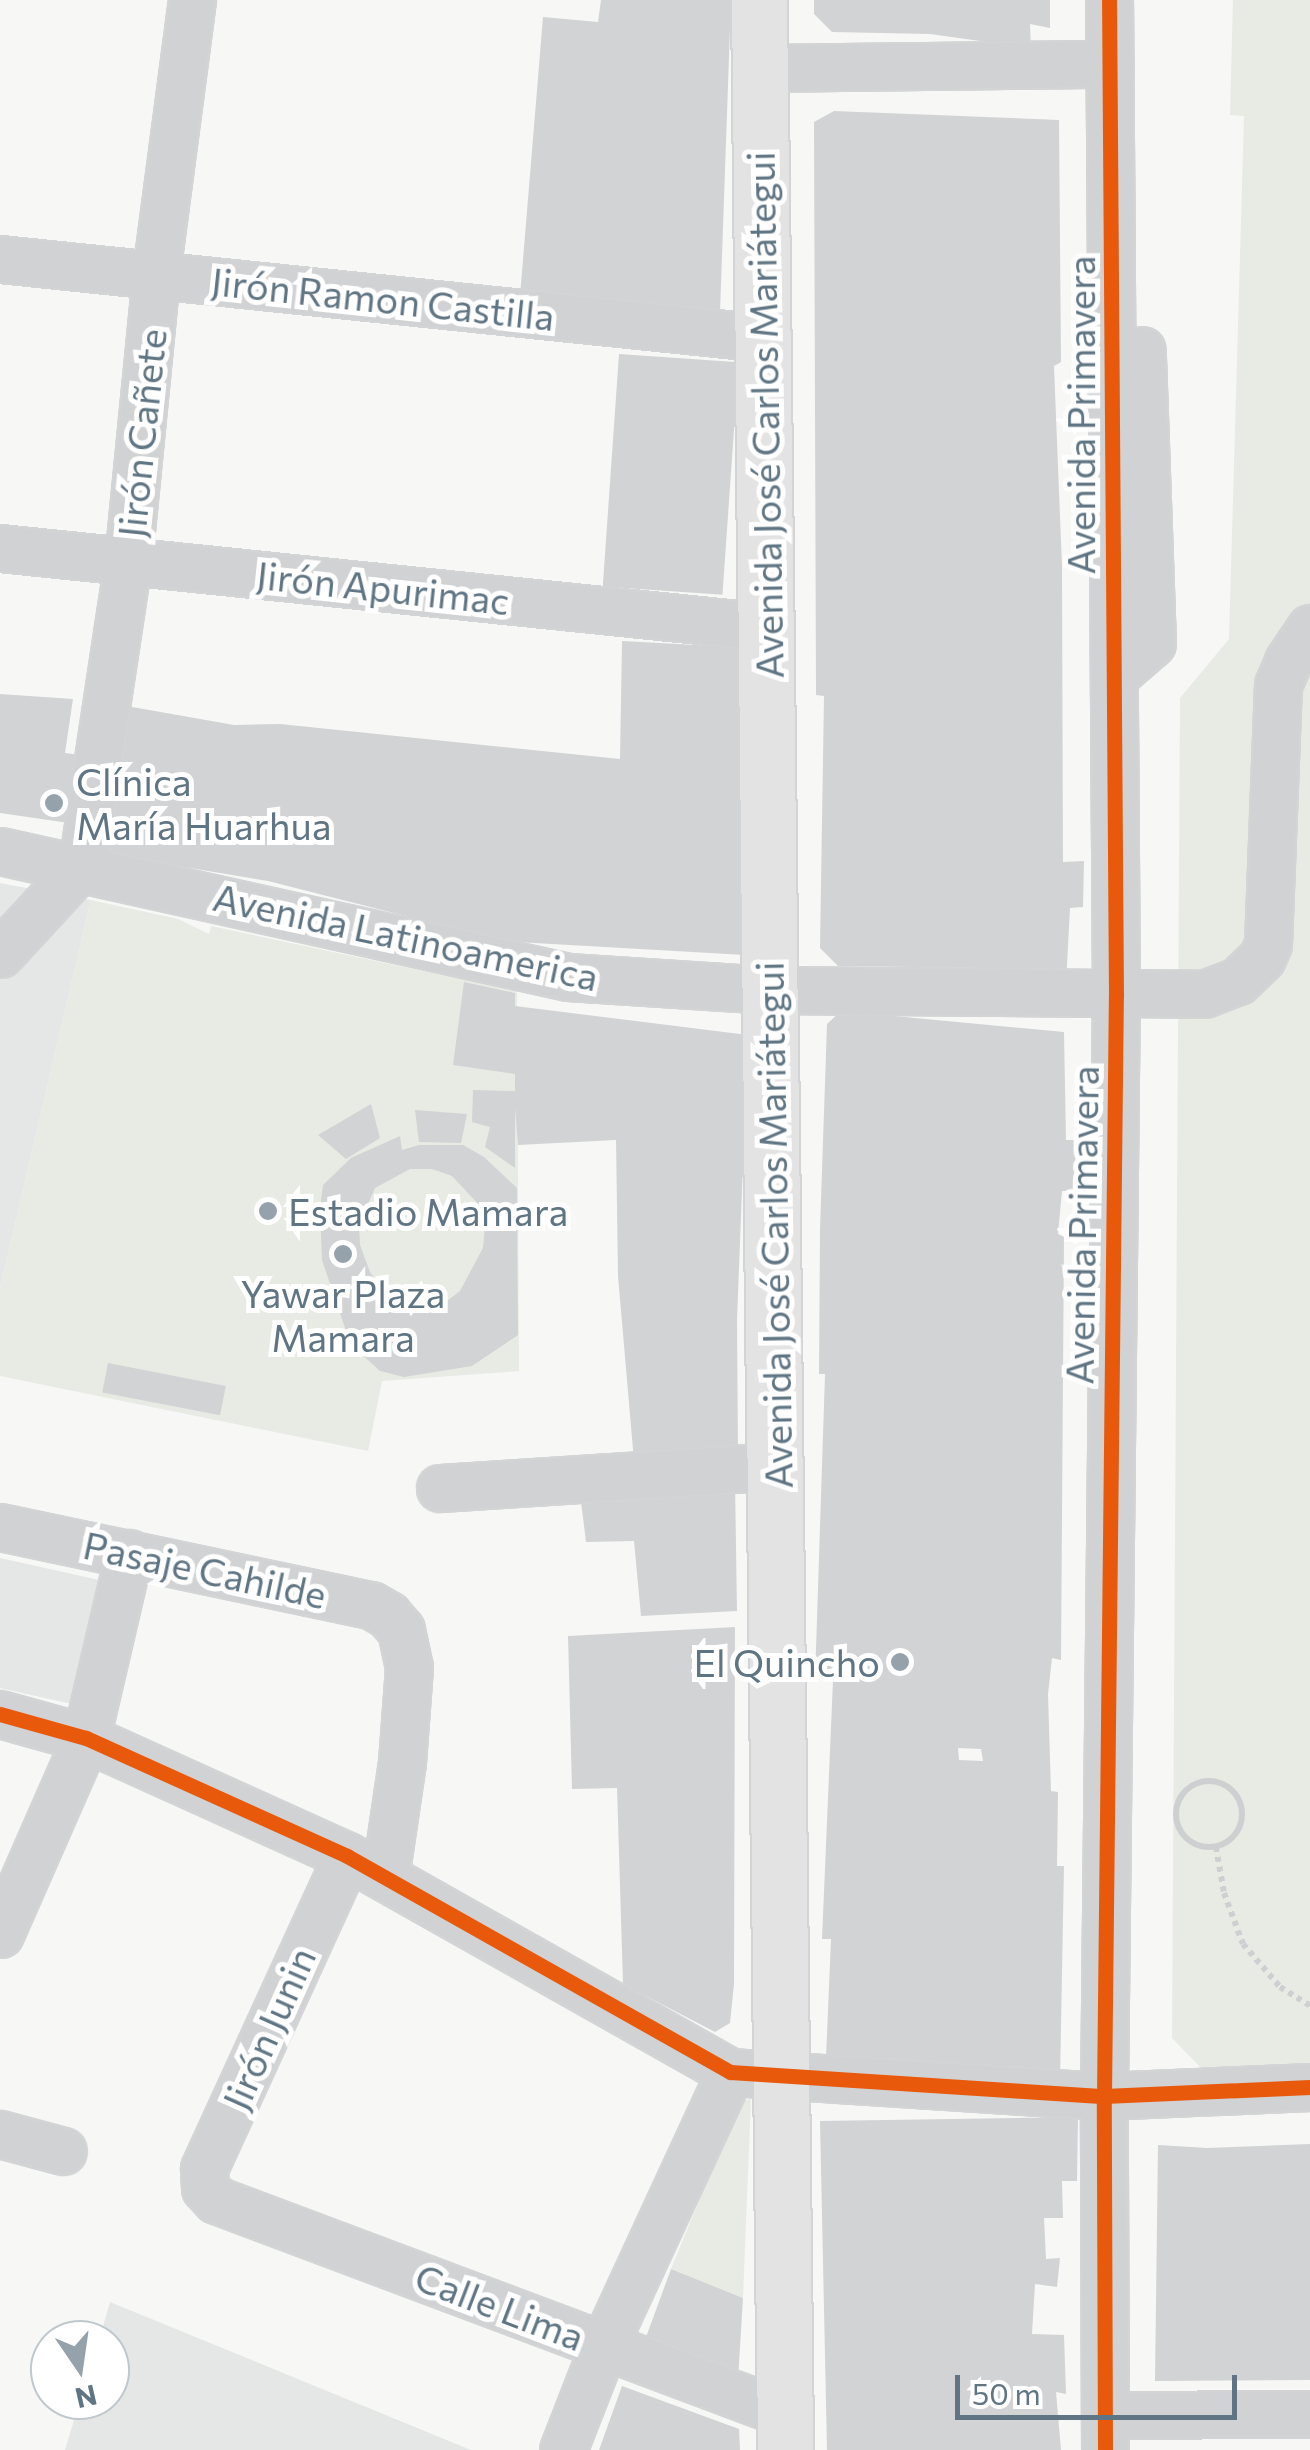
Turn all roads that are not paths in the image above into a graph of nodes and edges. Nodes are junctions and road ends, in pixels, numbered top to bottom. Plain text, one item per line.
1 (192, 0) edge
2 (758, 0) edge
3 (1109, 0) edge
4 (1110, 64) junction
5 (760, 68) junction
6 (0, 259) edge
7 (156, 274) junction
8 (765, 338) junction
9 (0, 548) edge
10 (128, 561) junction
11 (766, 627) junction
12 (1310, 628) edge
13 (0, 850) edge
14 (82, 866) junction
15 (0, 954) edge
16 (770, 990) junction
17 (1116, 995) junction
18 (777, 1466) junction
19 (440, 1488) dead end
20 (0, 1526) edge
21 (129, 1553) junction
22 (0, 1714) edge
23 (86, 1738) junction
24 (346, 1856) junction
25 (385, 1878) junction
26 (0, 1934) edge
27 (755, 2074) junction
28 (1310, 2087) edge
29 (1104, 2096) junction
30 (0, 2134) edge
31 (63, 2151) dead end
32 (216, 2200) joint
33 (604, 2345) junction
34 (1310, 2414) edge
35 (784, 2432) edge
36 (1105, 2432) edge
37 (563, 2450) edge

1 - 7 street, Jirón Cañete
2 - 5 main road, Avenida José Carlos Mariátegui
3 - 4 street, Avenida Primavera
4 - 5 street
4 - 17 street, Avenida Primavera
5 - 8 main road, Avenida José Carlos Mariátegui
6 - 7 street, Jirón Ramon Castilla
7 - 8 street, Jirón Ramon Castilla
7 - 10 street, Jirón Cañete
8 - 11 main road, Avenida José Carlos Mariátegui
9 - 10 street, Jirón Apurimac
10 - 11 street, Jirón Apurimac
10 - 14 street, Jirón Cañete
11 - 16 main road, Avenida José Carlos Mariátegui
12 - 17 street, Avenida Latinoamerica
13 - 14 street, Avenida Latinoamerica
14 - 15 street
14 - 16 street, Avenida Latinoamerica
16 - 17 street, Avenida Latinoamerica
16 - 18 main road, Avenida José Carlos Mariátegui
17 - 29 street, Avenida Primavera
18 - 19 street
18 - 27 main road, Avenida José Carlos Mariátegui
20 - 21 street, Pasaje Cahilde
21 - 23 street
21 - 25 street, Pasaje Cahilde
22 - 23 street
23 - 24 street
23 - 26 street
24 - 25 street
24 - 32 street, Jirón Junin
25 - 27 street
27 - 29 street
27 - 33 street
27 - 35 main road, Avenida José Carlos Mariátegui
28 - 29 street
29 - 36 street, Avenida Primavera
30 - 31 street
32 - 33 street, Calle Lima
33 - 35 street, Calle Lima
33 - 37 street
34 - 36 street

